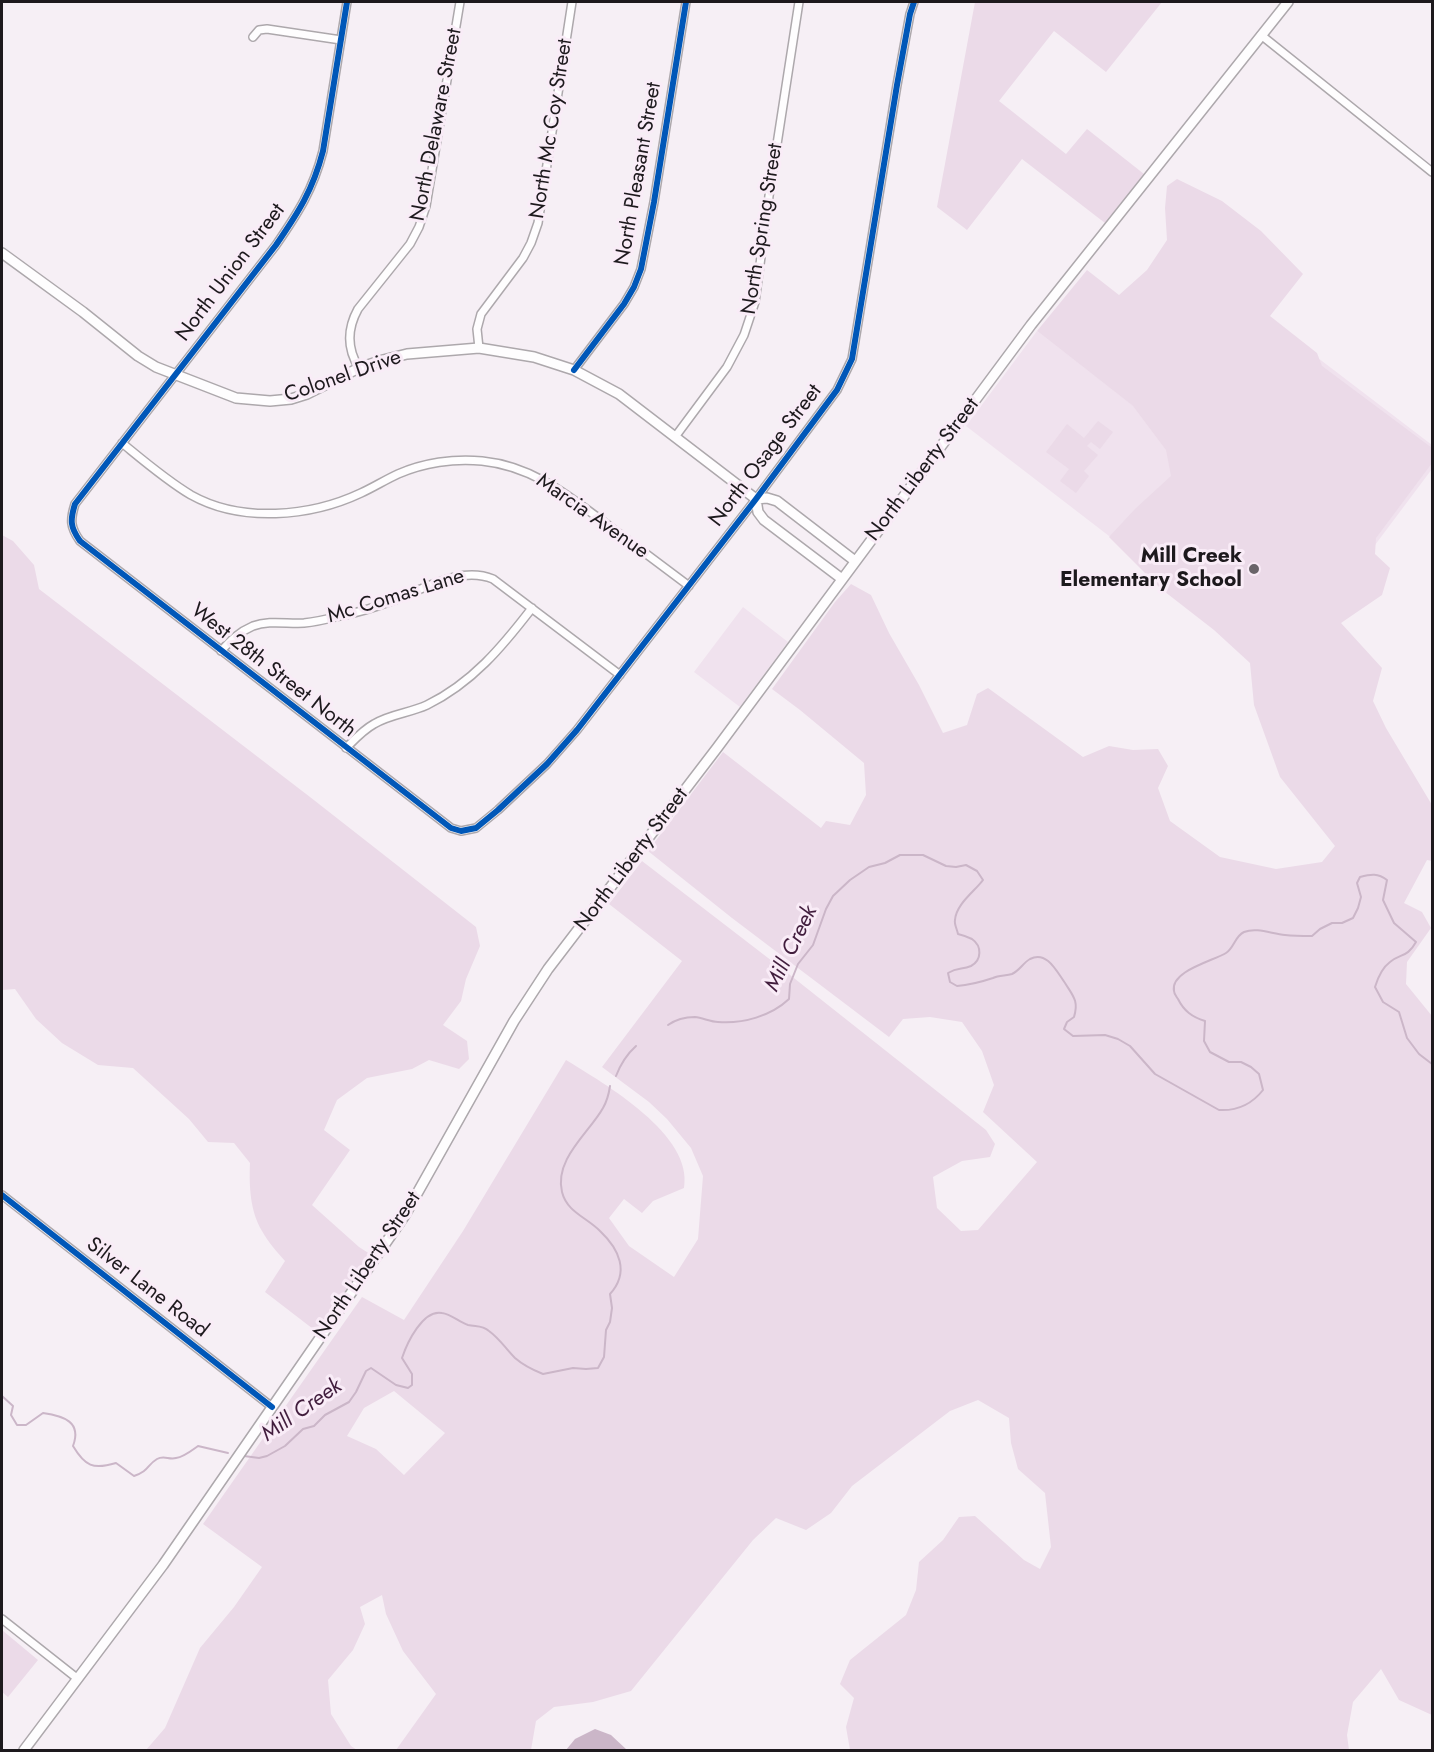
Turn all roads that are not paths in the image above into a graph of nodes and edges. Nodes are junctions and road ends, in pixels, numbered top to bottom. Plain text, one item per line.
1 (347, 2) edge
2 (460, 2) edge
3 (572, 2) edge
4 (686, 2) edge
5 (799, 2) edge
6 (914, 2) edge
7 (1288, 2) edge
8 (1261, 35) junction
9 (253, 38) dead end
10 (341, 40) junction
11 (1432, 172) edge
12 (2, 253) edge
13 (479, 348) junction
14 (359, 368) junction
15 (574, 370) junction
16 (175, 374) junction
17 (675, 437) junction
18 (122, 443) junction
19 (756, 499) junction
20 (73, 532) joint
21 (855, 561) junction
22 (842, 579) junction
23 (689, 586) junction
24 (532, 608) junction
25 (221, 651) junction
26 (620, 675) junction
27 (346, 748) junction
28 (457, 830) joint
29 (2, 1195) edge
30 (272, 1407) junction
31 (2, 1619) edge
32 (78, 1679) junction
33 (24, 1750) edge

1 - 10 street, North Union Street
2 - 14 street, North Delaware Street
3 - 13 street, North Mc Coy Street
4 - 15 street, North Pleasant Street
5 - 17 street, North Spring Street
6 - 19 street, North Osage Street
7 - 8 main road, North Liberty Street
8 - 11 street
8 - 21 main road, North Liberty Street
9 - 10 street
10 - 16 street, North Union Street
12 - 16 main road, Colonel Drive
13 - 14 main road, Colonel Drive
13 - 15 main road, Colonel Drive
14 - 16 main road, Colonel Drive
15 - 17 main road, Colonel Drive
16 - 18 street, North Union Street
17 - 19 main road, Colonel Drive
18 - 20 street, North Union Street
18 - 23 street, Marcia Avenue
19 - 21 main road, Colonel Drive
19 - 22 main road, Colonel Drive
19 - 23 street, North Osage Street
20 - 25 street, West 28th Street North
21 - 22 main road, North Liberty Street
22 - 30 main road, North Liberty Street
23 - 26 street, North Osage Street
24 - 25 street, Mc Comas Lane
24 - 26 street, Mc Comas Lane
24 - 27 street
25 - 27 street, West 28th Street North
26 - 28 street, North Osage Street
27 - 28 street, West 28th Street North
29 - 30 street, Silver Lane Road
30 - 32 main road, North Liberty Street
31 - 32 street
32 - 33 main road, North Liberty Street

